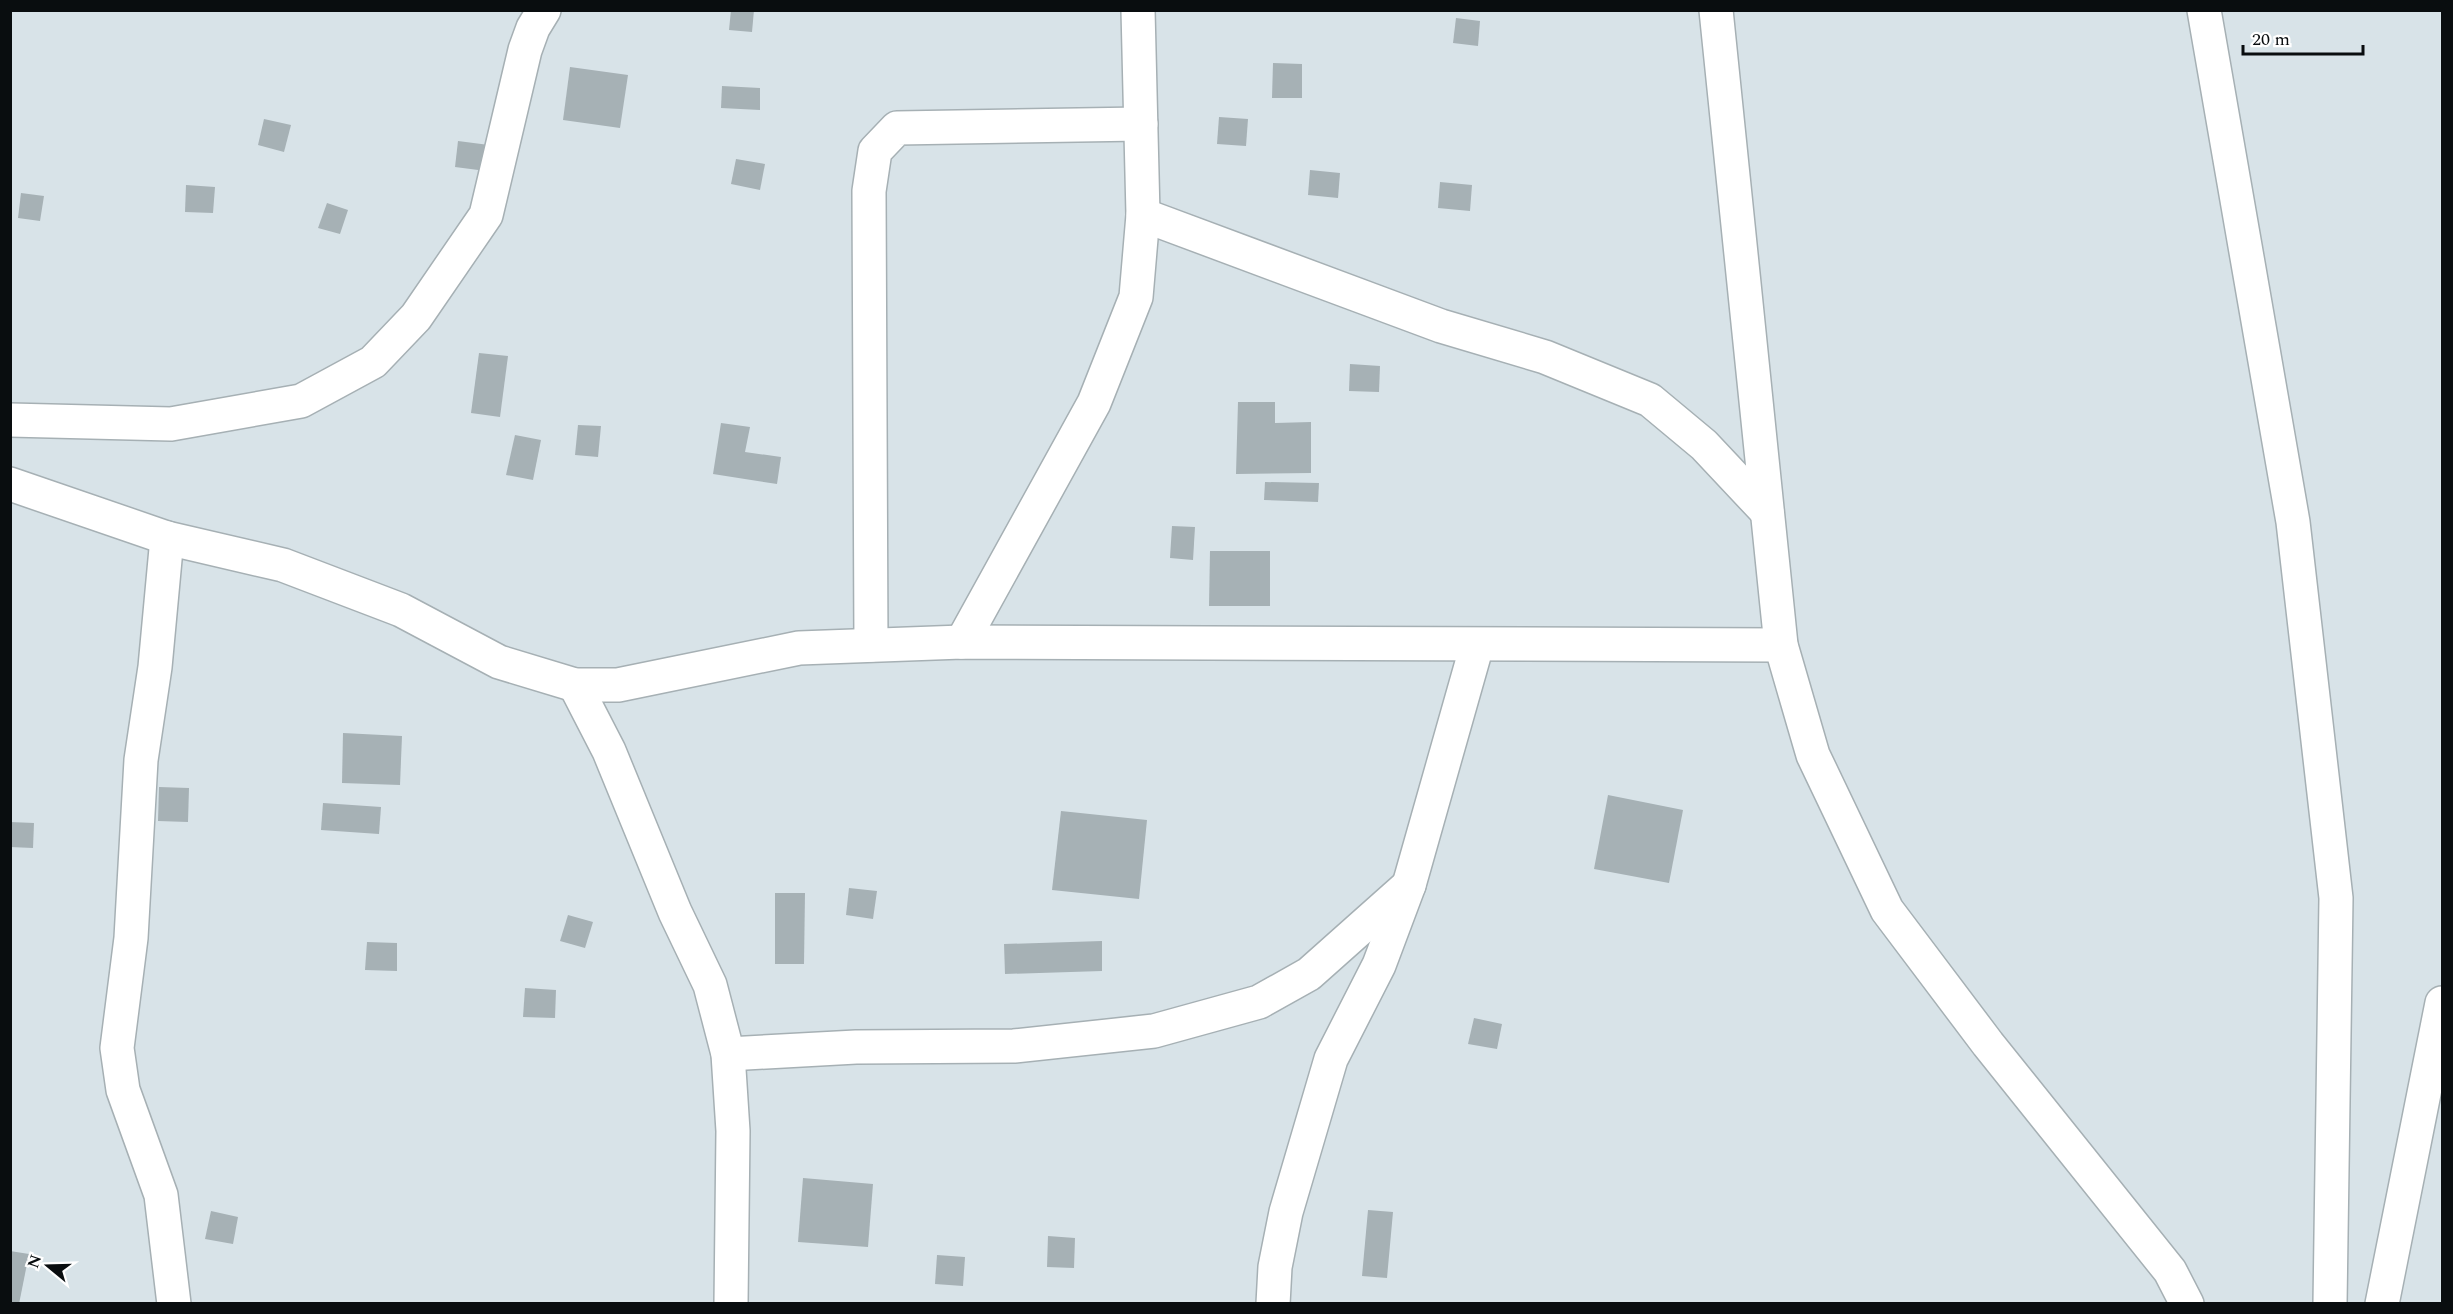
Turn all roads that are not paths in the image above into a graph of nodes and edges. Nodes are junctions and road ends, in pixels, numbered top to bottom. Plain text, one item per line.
1 (544, 10) edge
2 (1138, 10) edge
3 (1716, 10) edge
4 (2204, 10) edge
5 (1141, 124) junction
6 (1143, 215) junction
7 (10, 420) edge
8 (10, 484) edge
9 (1767, 512) junction
10 (167, 538) junction
11 (962, 642) junction
12 (871, 645) junction
13 (1477, 645) junction
14 (1781, 645) junction
15 (575, 685) junction
16 (1409, 885) junction
17 (2442, 1003) edge
18 (728, 1054) junction
19 (174, 1304) edge
20 (731, 1304) edge
21 (1273, 1304) edge
22 (2187, 1304) edge
23 (2330, 1304) edge
24 (2382, 1304) edge

1 - 7 street
2 - 5 street
3 - 9 street
4 - 23 street
5 - 6 street
5 - 12 street
6 - 9 street
6 - 11 street
8 - 10 street
9 - 14 street
10 - 15 street
10 - 19 street
11 - 12 street
11 - 13 street
12 - 15 street
13 - 14 street
13 - 16 street
14 - 22 street
15 - 18 street
16 - 18 street
16 - 21 street
17 - 24 street
18 - 20 street

